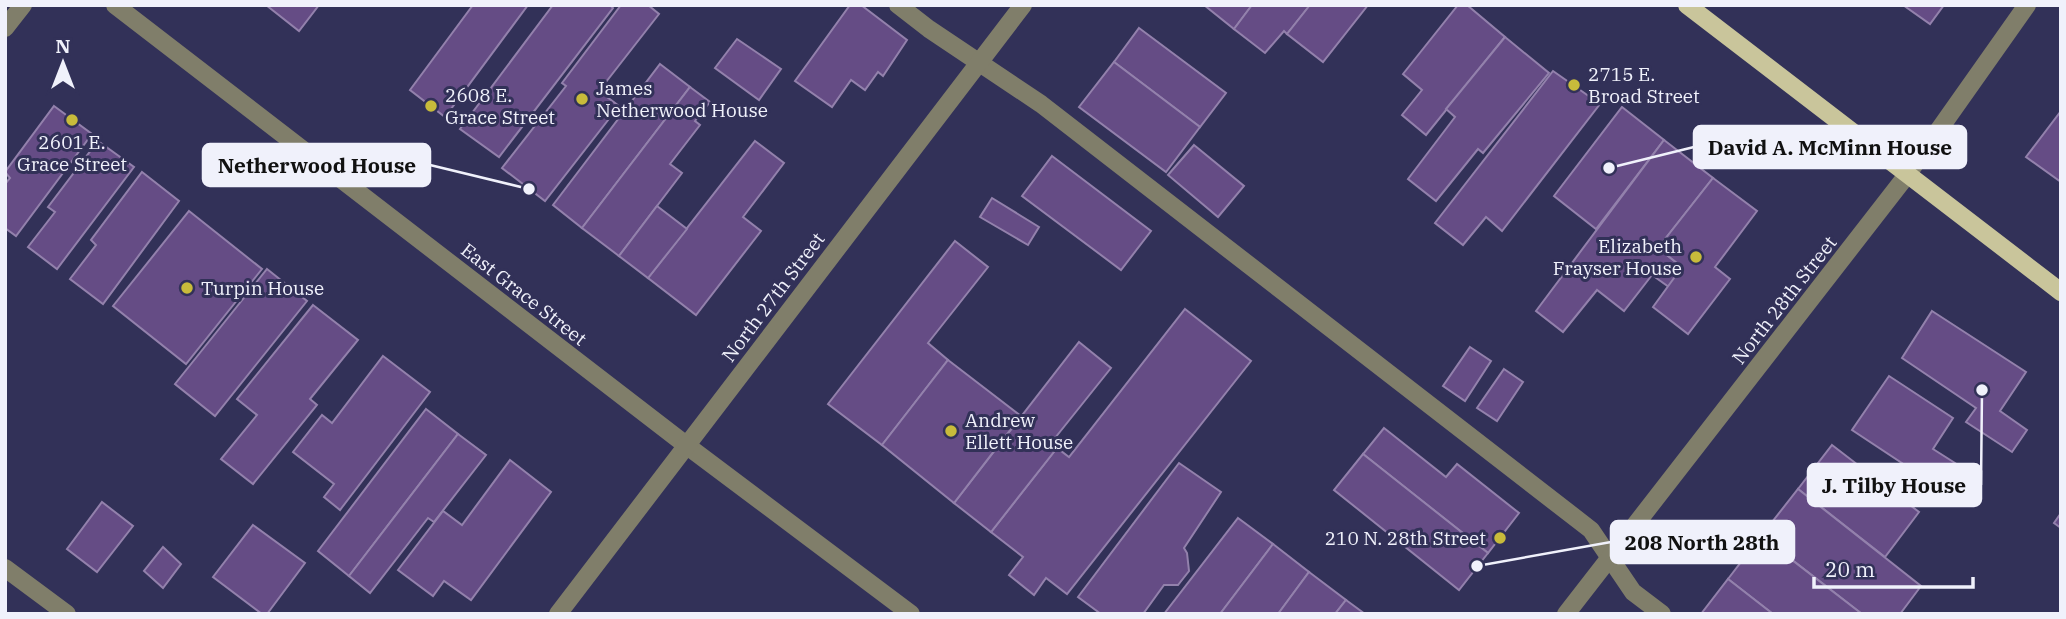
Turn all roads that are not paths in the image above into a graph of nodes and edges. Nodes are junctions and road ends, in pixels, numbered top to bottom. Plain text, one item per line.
1 (23, 5) edge
2 (115, 5) edge
3 (898, 5) edge
4 (1023, 5) edge
5 (1687, 5) edge
6 (2027, 5) edge
7 (5, 28) edge
8 (979, 62) junction
9 (1907, 175) junction
10 (2061, 292) edge
11 (686, 445) junction
12 (1609, 557) junction
13 (5, 568) edge
14 (67, 614) edge
15 (558, 614) edge
16 (911, 614) edge
17 (1566, 614) edge
18 (1662, 614) edge

1 - 7 street
2 - 11 street, East Grace Street
3 - 8 street
4 - 8 street, North 27th Street
5 - 9 main road
6 - 9 street, North 28th Street
8 - 11 street, North 27th Street
8 - 12 street
9 - 10 main road
9 - 12 street, North 28th Street
11 - 15 street, North 27th Street
11 - 16 street, East Grace Street
12 - 17 street, North 28th Street
12 - 18 street
13 - 14 street

